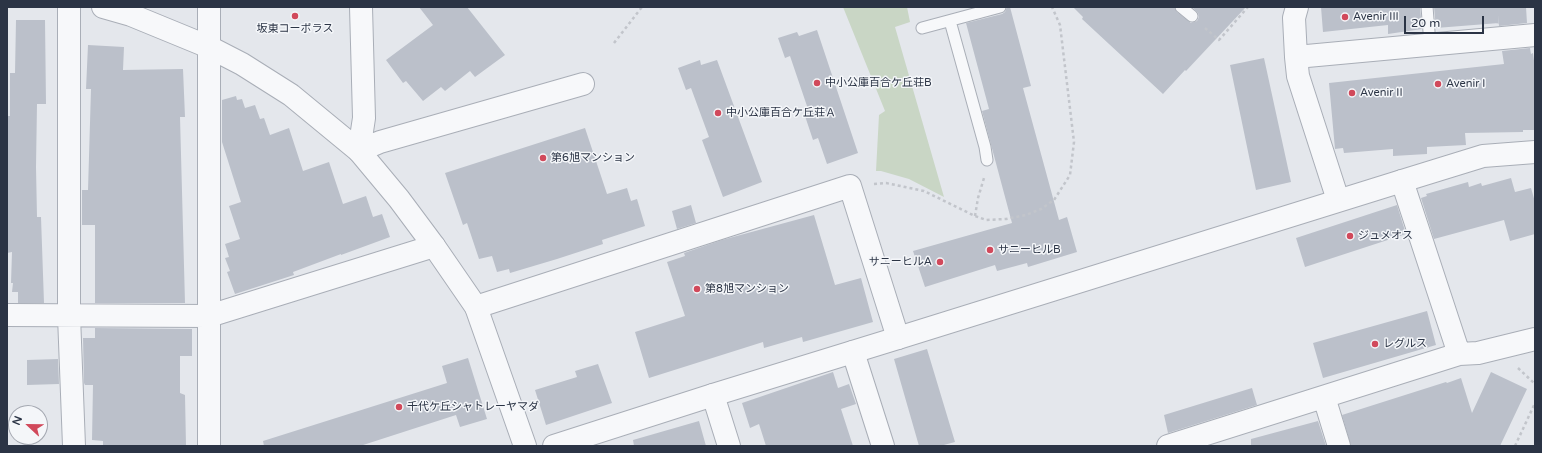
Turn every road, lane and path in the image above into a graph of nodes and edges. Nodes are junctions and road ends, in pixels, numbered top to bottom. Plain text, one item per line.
1 (69, 7) edge
2 (103, 7) edge
3 (209, 7) edge
4 (362, 7) edge
5 (642, 7) edge
6 (1000, 7) edge
7 (1181, 7) edge
8 (1248, 7) edge
9 (1297, 7) edge
10 (1428, 7) edge
11 (1192, 16) dead end
12 (950, 21) junction
13 (922, 28) dead end
14 (1535, 35) edge
15 (1219, 40) dead end
16 (614, 43) dead end
17 (1430, 44) junction
18 (209, 46) junction
19 (1296, 57) junction
20 (583, 84) dead end
21 (359, 151) junction
22 (1535, 152) edge
23 (987, 160) joint
24 (1402, 181) junction
25 (1338, 200) junction
26 (975, 216) dead end
27 (434, 246) junction
28 (476, 307) junction
29 (7, 315) edge
30 (69, 316) junction
31 (209, 316) junction
32 (898, 338) junction
33 (1535, 339) edge
34 (853, 352) junction
35 (1459, 354) junction
36 (713, 395) junction
37 (1324, 397) junction
38 (1535, 403) edge
39 (74, 446) edge
40 (209, 446) edge
41 (526, 446) edge
42 (554, 446) edge
43 (730, 446) edge
44 (883, 446) edge
45 (1168, 446) edge
46 (1339, 446) edge
47 (1515, 446) edge

1 - 30 street
2 - 18 street
3 - 18 street
4 - 21 street
5 - 16 path
6 - 12 lane
7 - 11 lane
8 - 15 path
9 - 19 street
10 - 17 lane
12 - 13 lane
12 - 23 lane
14 - 17 street
17 - 19 street
18 - 21 street
18 - 31 street
19 - 25 street
20 - 21 street
21 - 27 street
22 - 24 street
23 - 26 path
24 - 25 street
24 - 35 street
25 - 32 street
27 - 28 street
27 - 31 street
28 - 32 street
28 - 41 street
29 - 30 street
30 - 31 street
30 - 39 street
31 - 40 street
32 - 34 street
33 - 35 street
34 - 36 street
34 - 44 street
35 - 37 street
36 - 42 street
36 - 43 street
37 - 45 street
37 - 46 street
38 - 47 path

